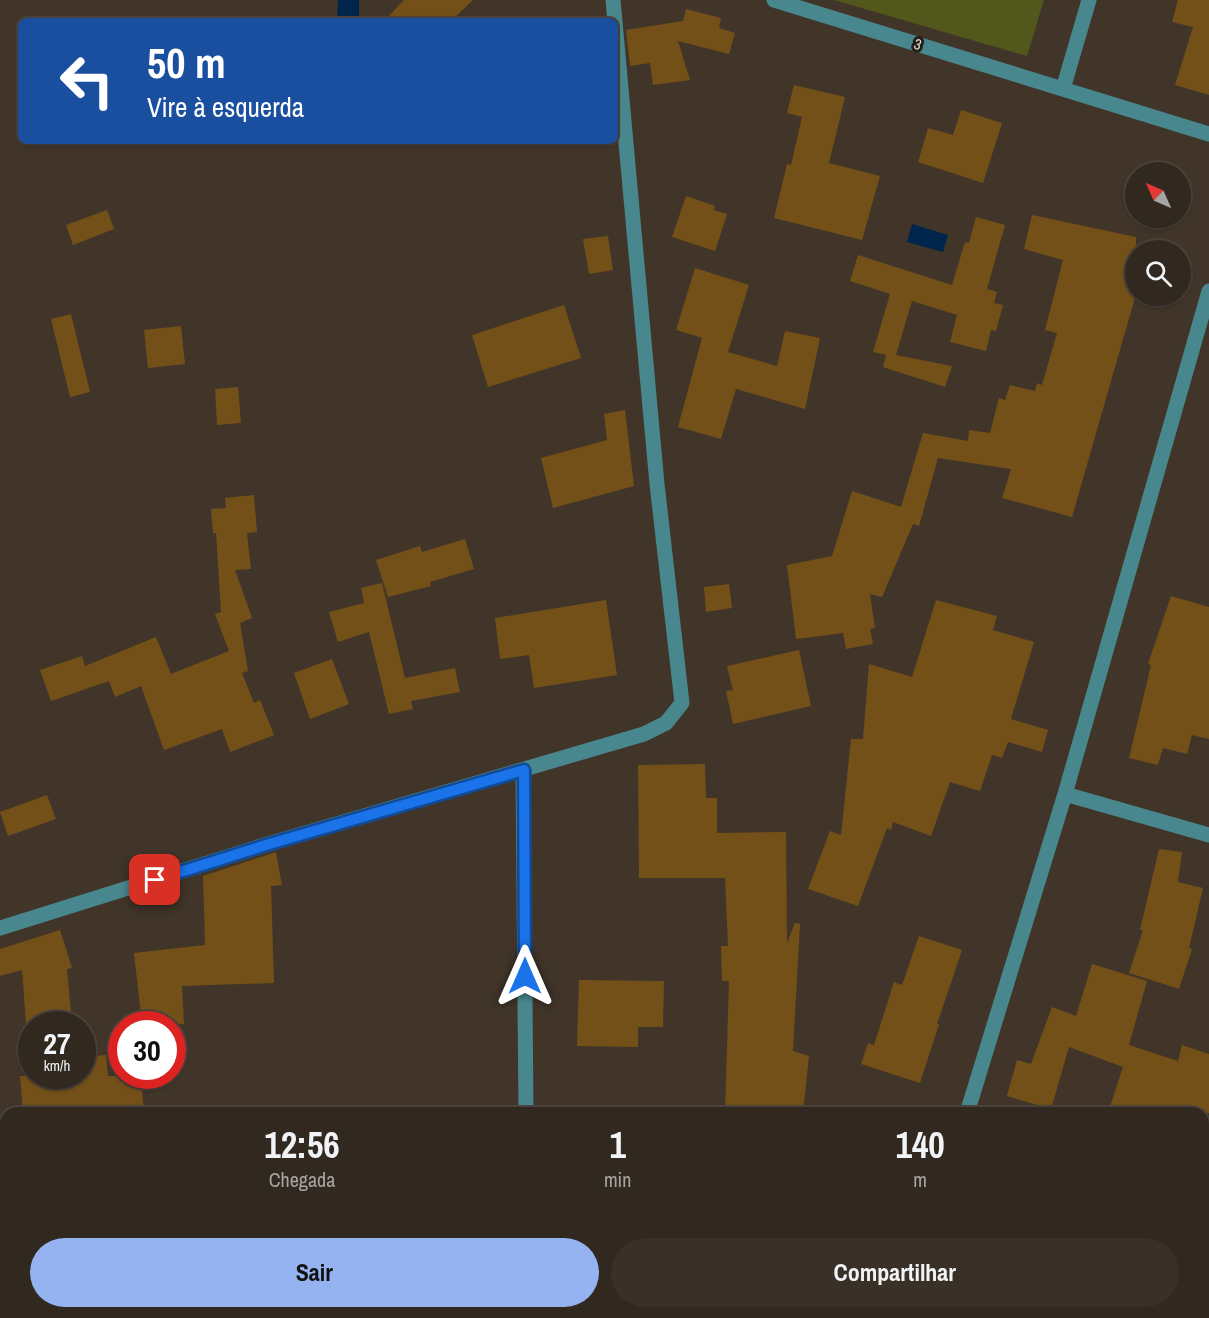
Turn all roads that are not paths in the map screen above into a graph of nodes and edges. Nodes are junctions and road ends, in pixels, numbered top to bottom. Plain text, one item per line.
1 (613, 0) edge
2 (774, 0) edge
3 (1089, 0) edge
4 (615, 18) edge
5 (618, 55) edge
6 (1063, 88) junction
7 (1209, 134) edge
8 (1209, 291) edge
9 (524, 770) junction
10 (1065, 794) junction
11 (1209, 836) edge
12 (0, 928) edge
13 (526, 1107) edge
14 (969, 1107) edge

1 - 4 street
2 - 6 street, 3
3 - 6 street
5 - 9 street
6 - 7 street, 3
8 - 10 street
9 - 12 street
9 - 13 street
10 - 11 street
10 - 14 street

